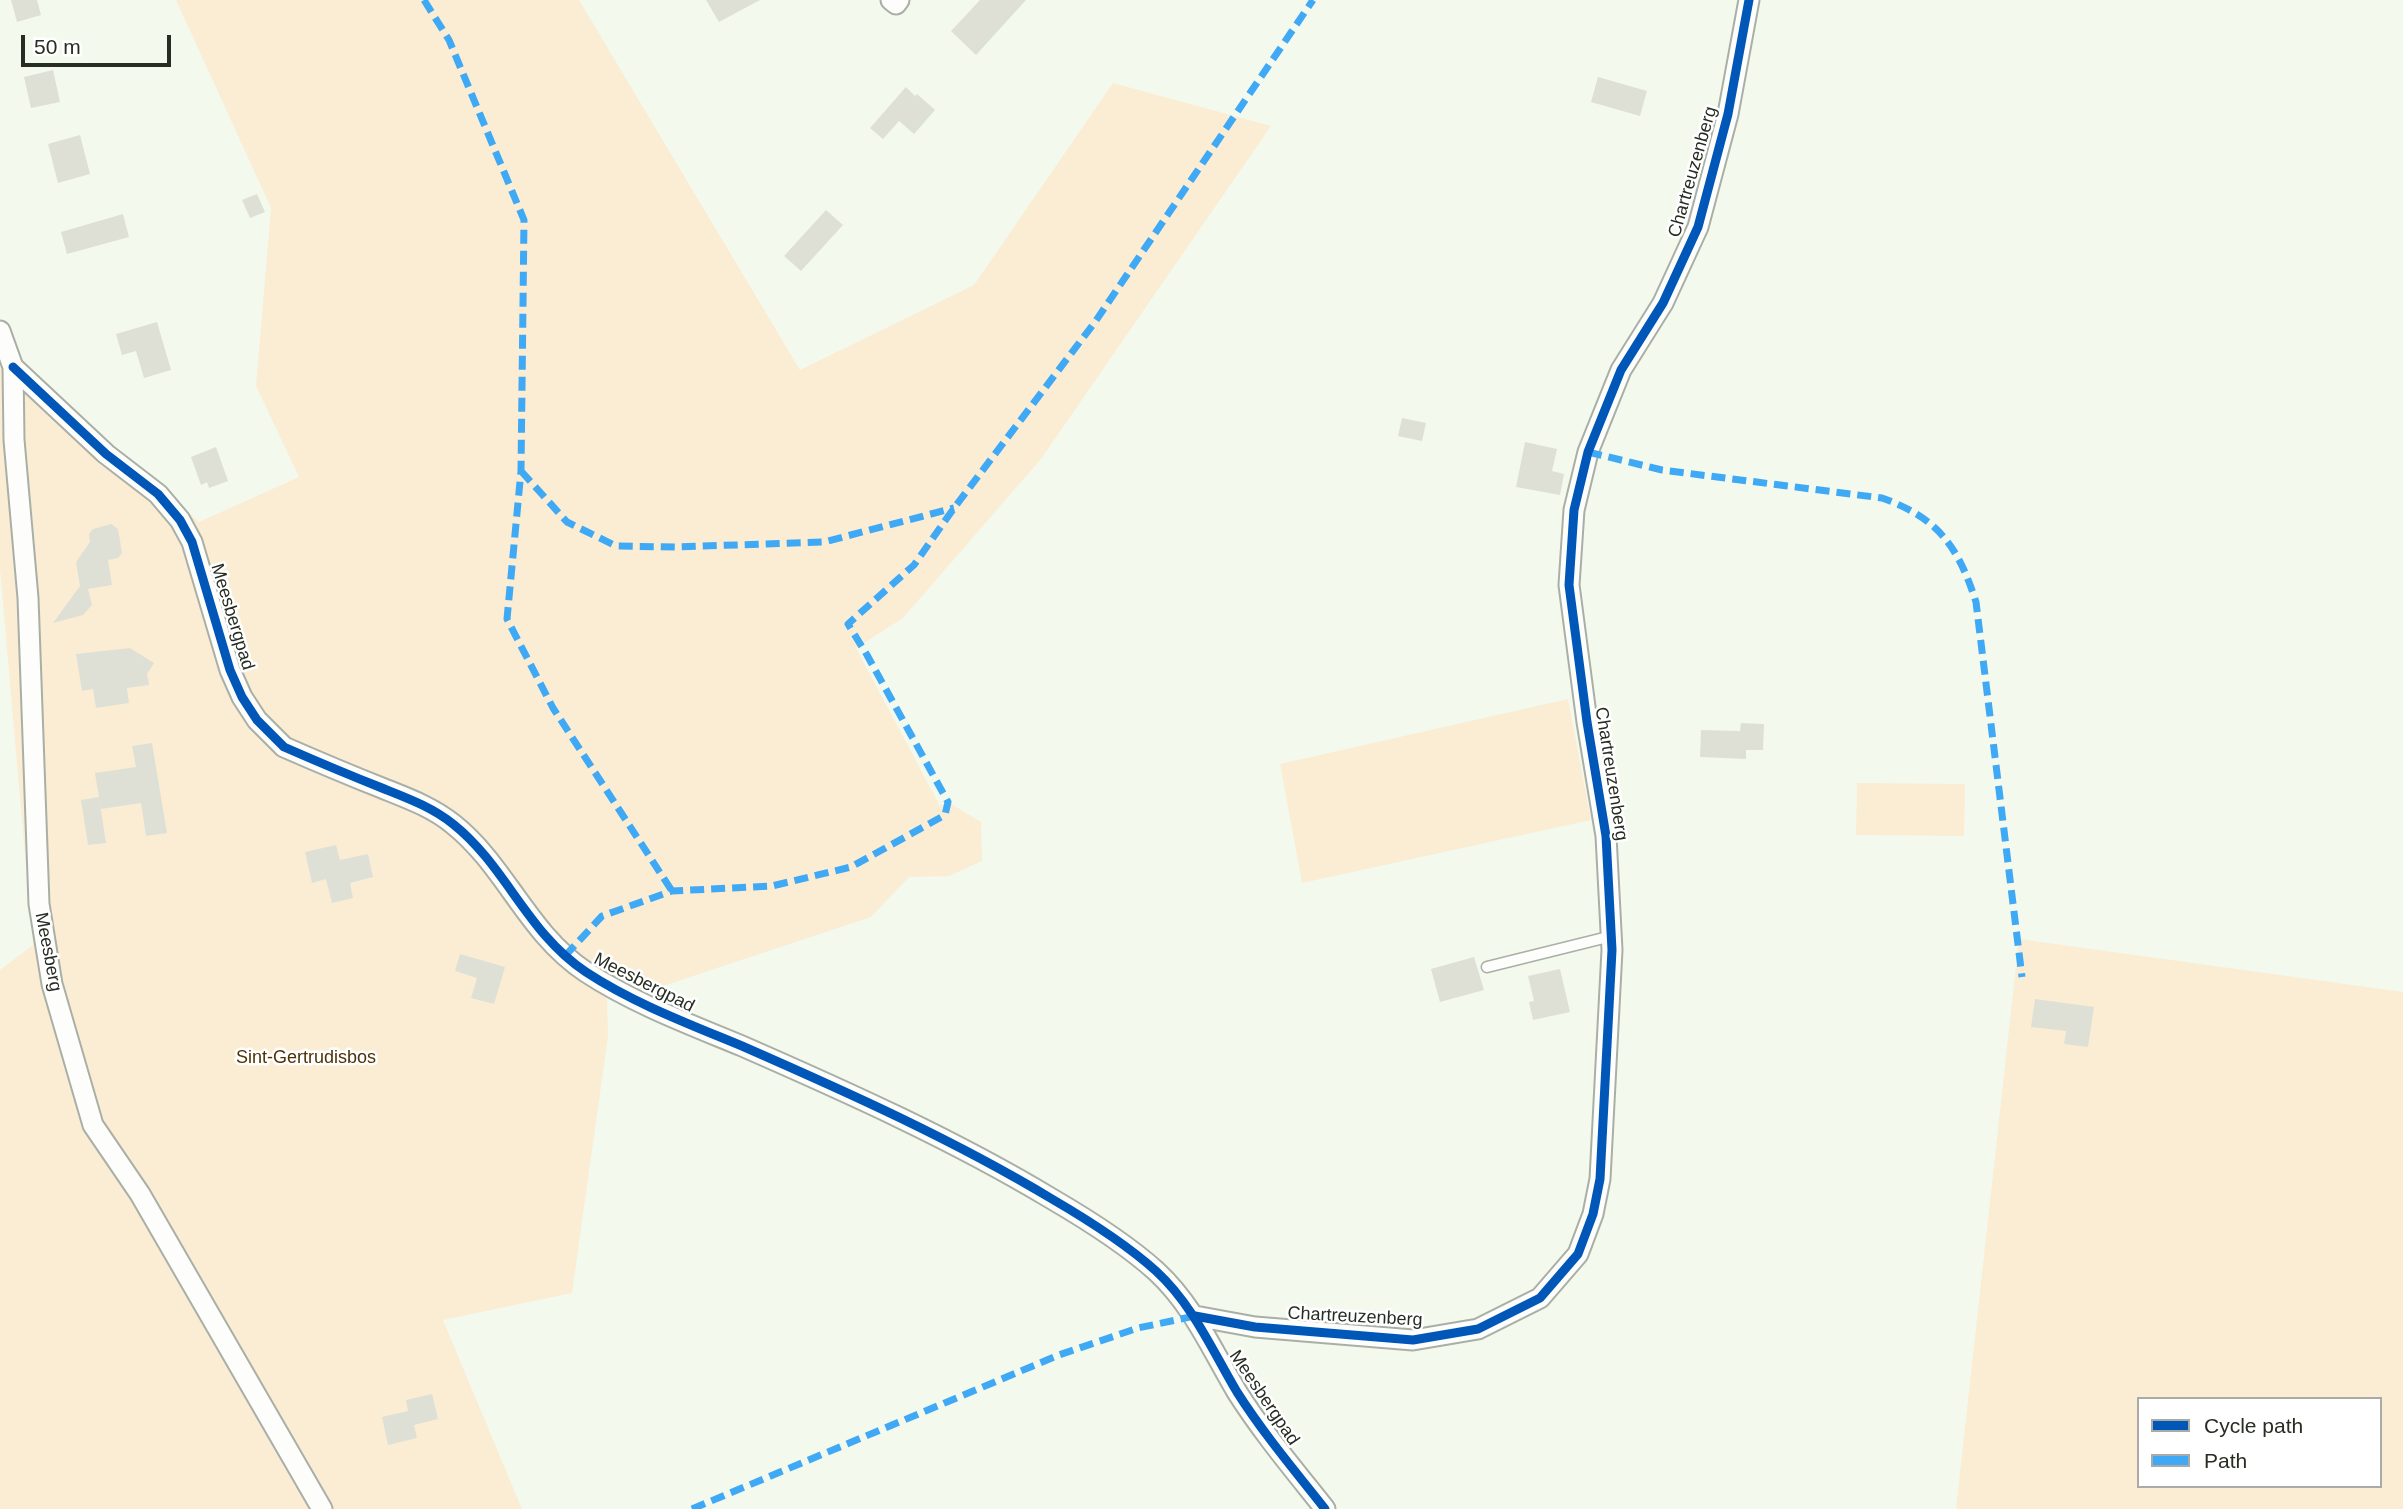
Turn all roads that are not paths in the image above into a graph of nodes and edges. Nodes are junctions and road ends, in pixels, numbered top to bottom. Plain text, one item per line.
1 (891, 0) edge
2 (899, 0) edge
3 (1749, 0) edge
4 (0, 331) edge
5 (13, 367) junction
6 (1612, 936) junction
7 (1487, 967) dead end
8 (1195, 1316) junction
9 (322, 1509) edge
10 (1325, 1509) edge

1 - 2 street
3 - 6 street, Chartreuzenberg
4 - 5 street, Meesberg
5 - 8 street, Meesbergpad
5 - 9 street, Meesberg
6 - 7 lane
6 - 8 street, Chartreuzenberg
8 - 10 street, Meesbergpad

